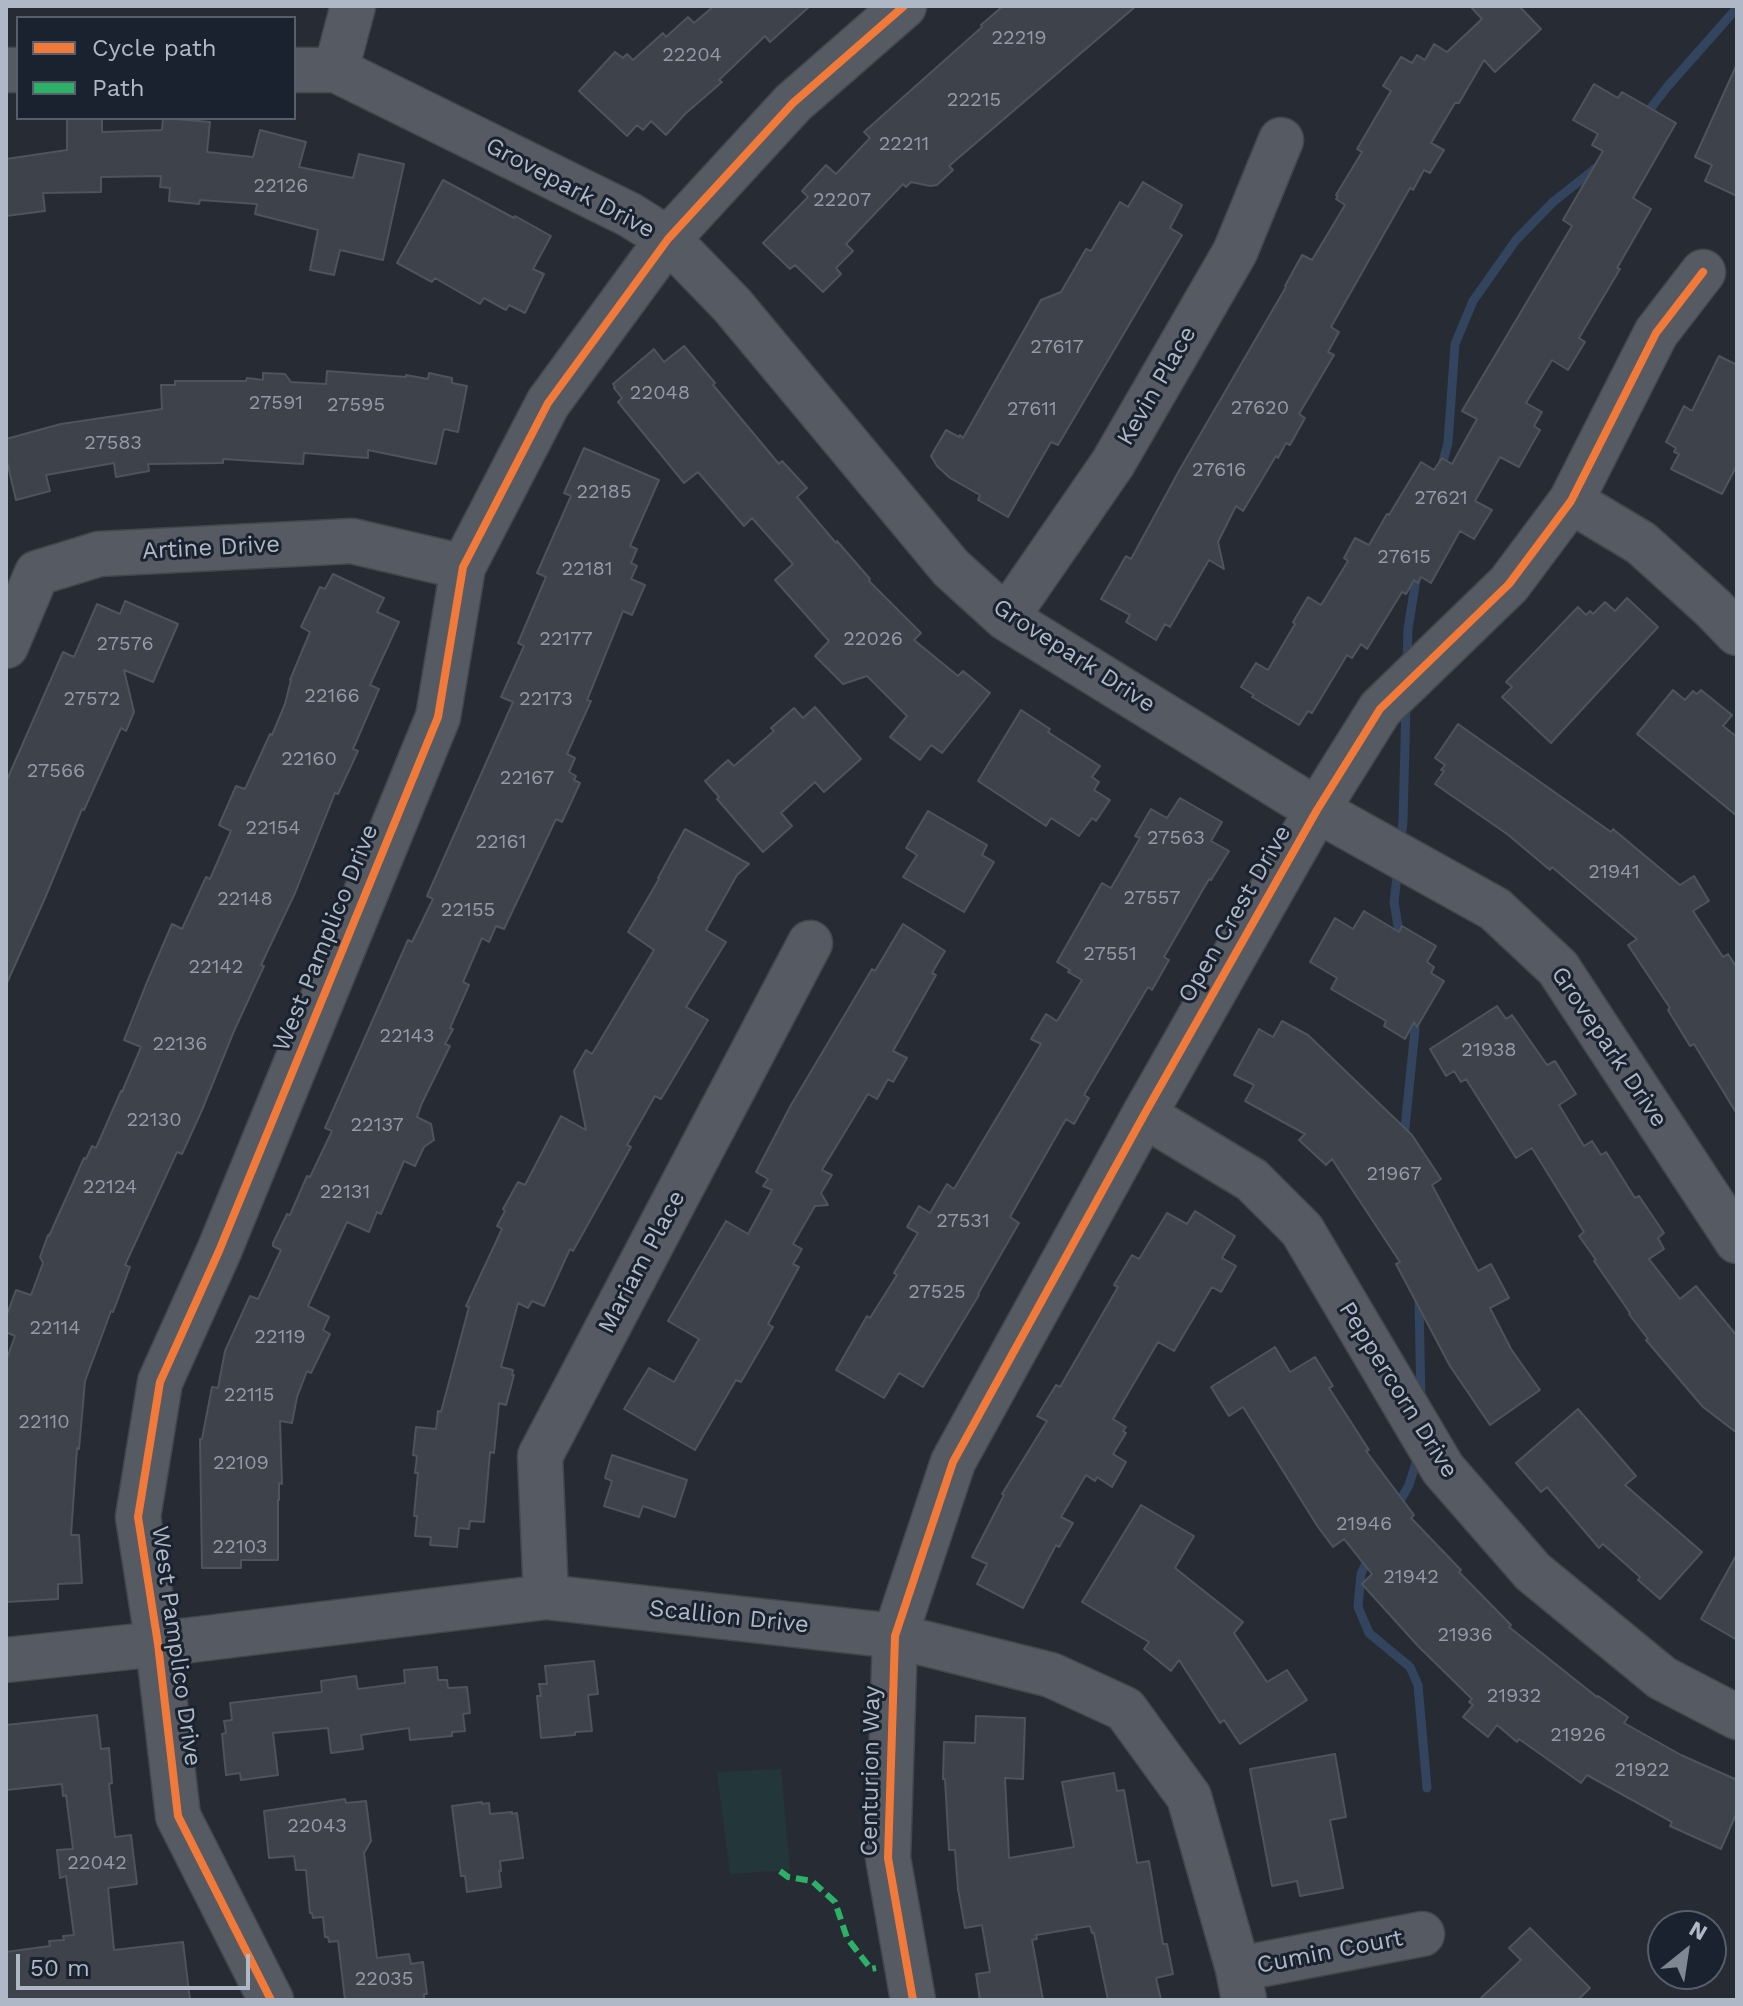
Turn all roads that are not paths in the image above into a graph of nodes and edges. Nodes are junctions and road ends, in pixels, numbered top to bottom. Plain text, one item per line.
1 (353, 6) edge
2 (904, 6) edge
3 (315, 70) edge
4 (1281, 140) dead end
5 (668, 239) junction
6 (1703, 272) dead end
7 (1571, 501) junction
8 (463, 567) junction
9 (1006, 618) junction
10 (1737, 633) edge
11 (6, 646) edge
12 (1317, 810) junction
13 (810, 943) dead end
14 (1144, 1115) junction
15 (1737, 1241) edge
16 (546, 1597) junction
17 (895, 1636) junction
18 (158, 1644) junction
19 (6, 1660) edge
20 (1737, 1717) edge
21 (1422, 1934) dead end
22 (1241, 1985) edge
23 (271, 2000) edge
24 (913, 2000) edge

1 - 3 street
2 - 5 street, West Pamplico Drive
3 - 5 street, Grovepark Drive
4 - 9 street, Kevin Place
5 - 8 street, West Pamplico Drive
5 - 9 street, Grovepark Drive
6 - 7 street, Open Crest Drive
7 - 10 street
7 - 12 street, Open Crest Drive
8 - 11 street, Artine Drive
8 - 18 street, West Pamplico Drive
9 - 12 street, Grovepark Drive
12 - 14 street, Open Crest Drive
12 - 15 street, Grovepark Drive
13 - 16 street, Mariam Place
14 - 17 street, Open Crest Drive
14 - 20 street, Peppercorn Drive
16 - 17 street, Scallion Drive
16 - 18 street, Scallion Drive
17 - 22 street, Scallion Drive
17 - 24 street, Centurion Way
18 - 19 street, Scallion Drive
18 - 23 street, West Pamplico Drive
21 - 22 street, Cumin Court

